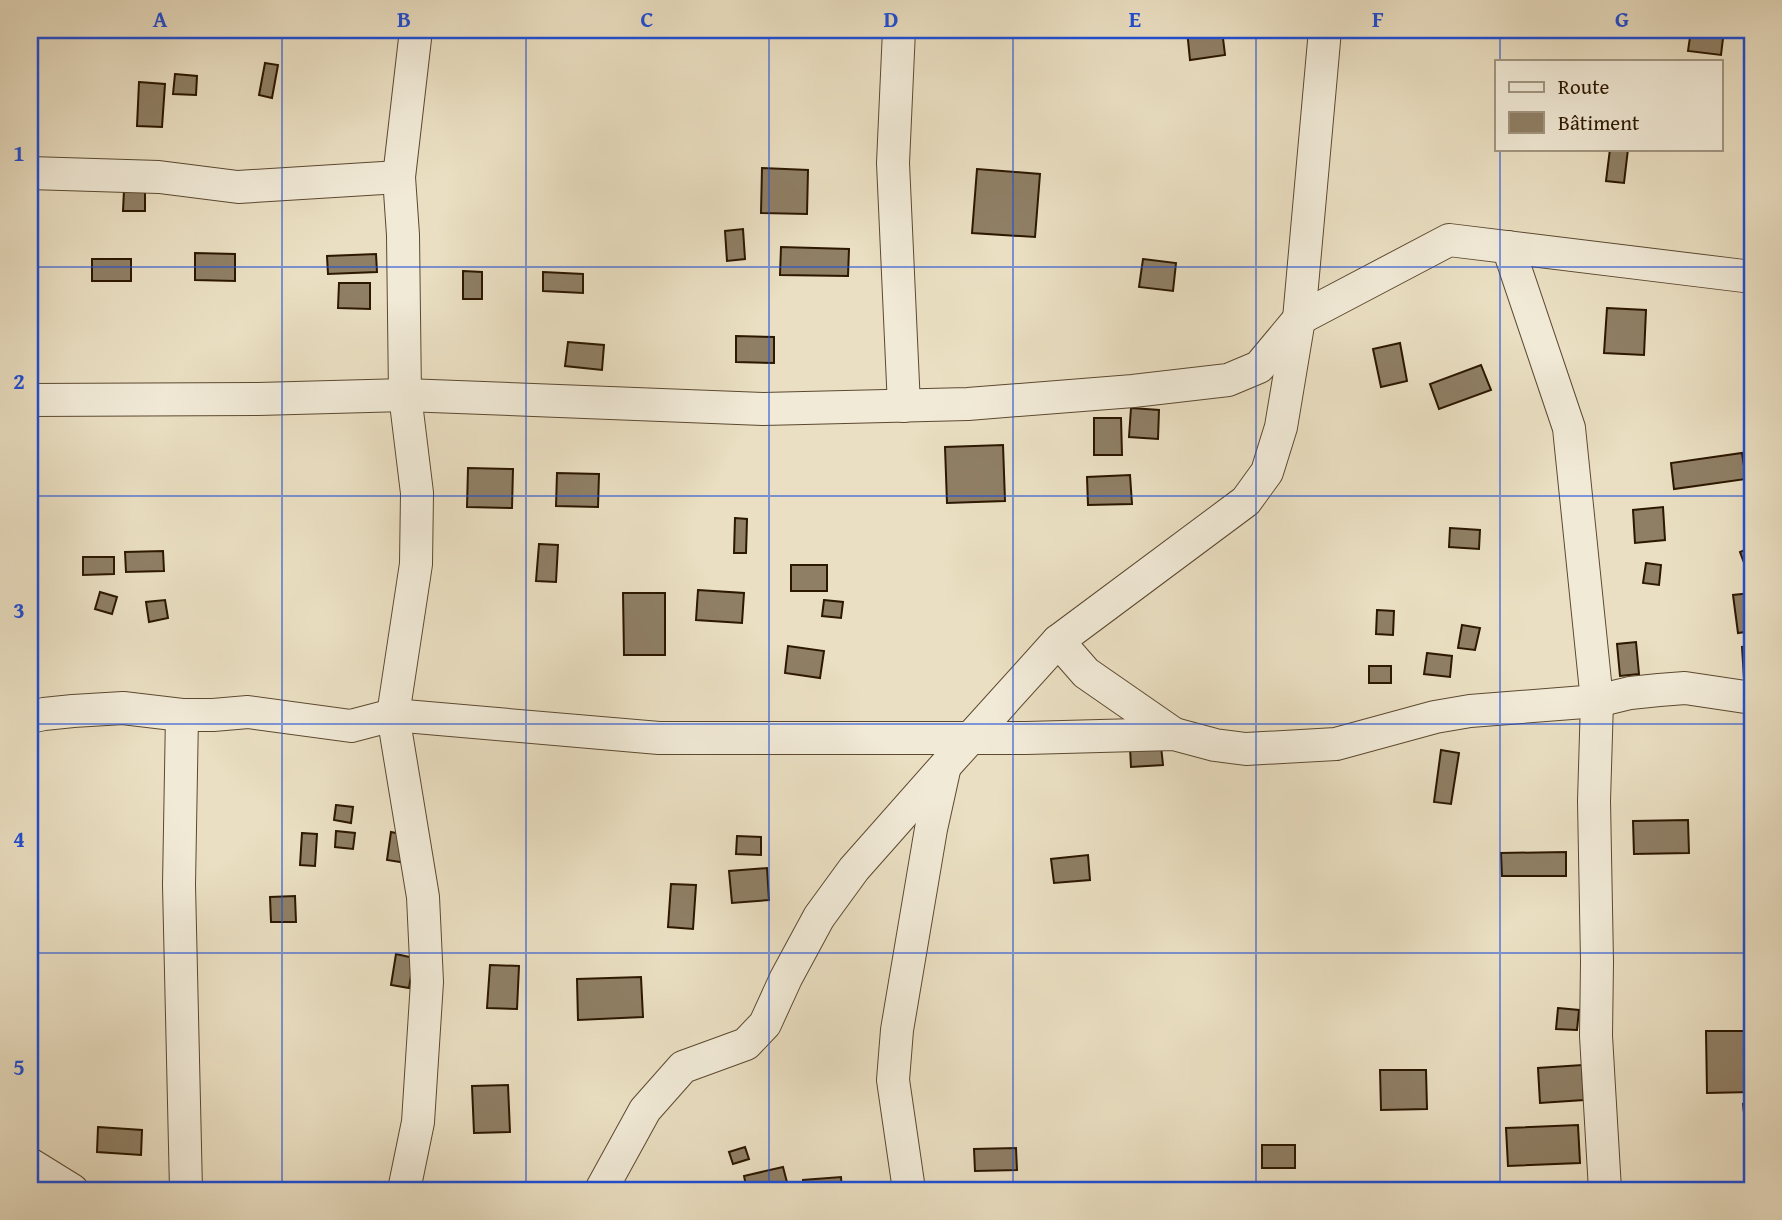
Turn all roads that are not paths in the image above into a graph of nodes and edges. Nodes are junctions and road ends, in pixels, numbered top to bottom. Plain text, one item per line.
1 (416, 30) edge
2 (899, 30) edge
3 (1325, 30) edge
4 (30, 173) edge
5 (399, 177) junction
6 (1508, 247) junction
7 (1752, 277) edge
8 (1299, 319) junction
9 (404, 395) junction
10 (30, 400) edge
11 (904, 406) junction
12 (1058, 640) junction
13 (1752, 698) edge
14 (1597, 701) junction
15 (181, 715) junction
16 (393, 715) junction
17 (30, 717) edge
18 (1174, 734) junction
19 (970, 738) junction
20 (946, 765) junction
21 (30, 1164) edge
22 (72, 1190) edge
23 (186, 1190) edge
24 (404, 1190) edge
25 (601, 1190) edge
26 (909, 1190) edge
27 (1605, 1190) edge

1 - 5 street
2 - 11 street
3 - 8 street
4 - 5 street
5 - 9 street
6 - 7 street
6 - 8 street
6 - 14 street
8 - 11 street
8 - 12 street
9 - 10 street
9 - 11 street
9 - 16 street
12 - 18 street
12 - 19 street
13 - 14 street
14 - 18 street
14 - 27 street
15 - 16 street
15 - 17 street
15 - 23 street
16 - 19 street
16 - 24 street
18 - 19 street
19 - 20 street
20 - 25 street
20 - 26 street
21 - 22 street

